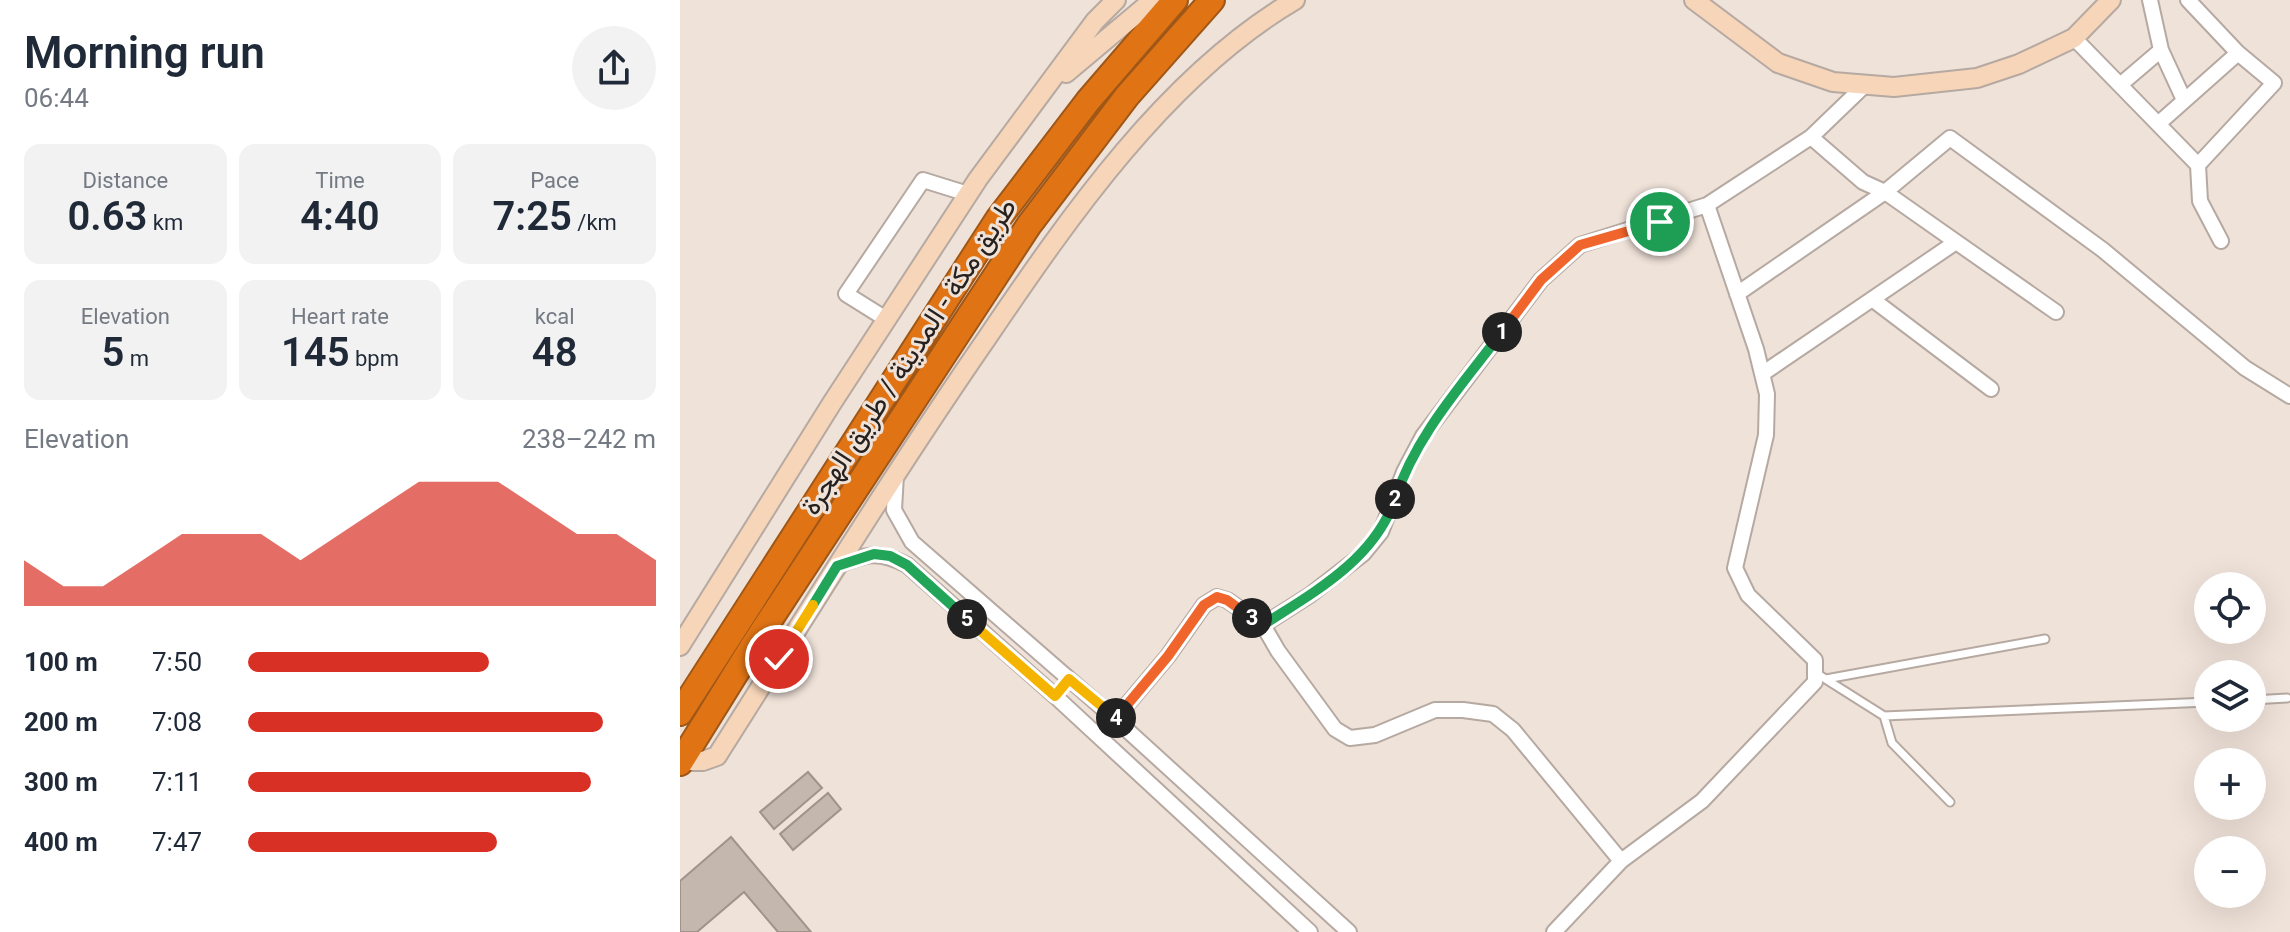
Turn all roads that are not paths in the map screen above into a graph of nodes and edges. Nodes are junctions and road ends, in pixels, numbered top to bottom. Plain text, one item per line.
1 (1116, 0) edge
2 (1153, 0) edge
3 (1175, 0) edge
4 (1212, 0) edge
5 (1295, 0) edge
6 (1694, 0) edge
7 (2111, 0) edge
8 (2150, 0) edge
9 (2188, 0) edge
10 (2074, 38) junction
11 (2161, 50) junction
12 (2238, 53) junction
13 (1865, 85) junction
14 (2120, 85) junction
15 (1040, 94) junction
16 (2184, 100) junction
17 (2158, 124) junction
18 (1811, 137) junction
19 (2198, 165) junction
20 (1885, 192) junction
21 (968, 194) junction
22 (1707, 205) junction
23 (2221, 241) dead end
24 (1956, 242) junction
25 (1737, 294) junction
26 (1872, 299) junction
27 (2056, 312) dead end
28 (886, 319) junction
29 (1762, 374) junction
30 (1991, 389) dead end
31 (2290, 396) edge
32 (896, 474) junction
33 (837, 566) junction
34 (1263, 625) junction
35 (2045, 639) dead end
36 (680, 646) edge
37 (1821, 676) junction
38 (1069, 679) junction
39 (1055, 696) junction
40 (2287, 698) dead end
41 (2266, 699) edge
42 (2194, 703) edge
43 (680, 713) edge
44 (1884, 716) junction
45 (1115, 719) junction
46 (680, 762) edge
47 (1950, 802) dead end
48 (1267, 857) junction
49 (1621, 861) junction
50 (1248, 875) junction
51 (1310, 932) edge
52 (1349, 932) edge
53 (1554, 932) edge

1 - 15 main road
2 - 15 main road
3 - 43 highway, طريق مكة - المدينة / طريق الهجرة
4 - 46 highway, طريق مكة - المدينة / طريق الهجرة
5 - 32 main road
6 - 13 main road
7 - 10 main road
8 - 11 street
9 - 12 street
10 - 13 main road
10 - 14 street
11 - 14 street
11 - 16 street
12 - 16 street
12 - 19 street
13 - 18 street
14 - 17 street
15 - 21 main road
16 - 17 street
17 - 19 street
18 - 20 street
18 - 22 street
19 - 23 street
20 - 24 street
20 - 25 street
20 - 31 street
21 - 28 main road
21 - 28 street
22 - 25 street
22 - 34 street
24 - 26 street
24 - 27 street
25 - 29 street
26 - 29 street
26 - 30 street
28 - 36 main road
29 - 37 street
32 - 33 main road
32 - 38 street
33 - 39 street
33 - 46 main road
34 - 45 street
34 - 49 street
35 - 37 lane
37 - 44 lane
37 - 49 street
38 - 39 street
38 - 45 street
39 - 50 street
40 - 41 lane
42 - 44 lane
44 - 47 lane
45 - 48 street
48 - 50 street
48 - 52 street
49 - 53 street
50 - 51 street

